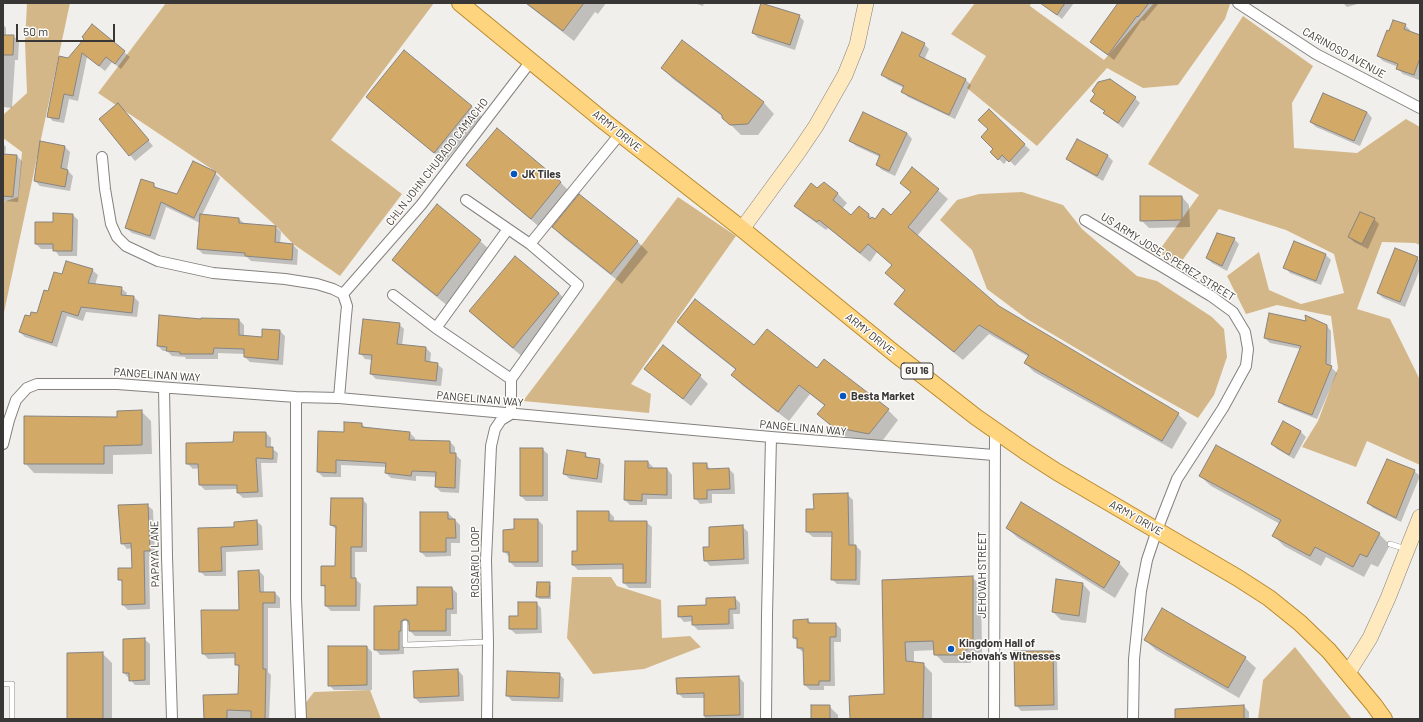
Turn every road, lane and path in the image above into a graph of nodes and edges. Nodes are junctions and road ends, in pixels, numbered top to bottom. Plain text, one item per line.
1 (460, 3) edge
2 (866, 3) edge
3 (1238, 3) edge
4 (531, 60) junction
5 (1420, 108) edge
6 (620, 134) junction
7 (102, 157) dead end
8 (466, 200) dead end
9 (1085, 220) dead end
10 (508, 229) junction
11 (742, 229) junction
12 (530, 244) junction
13 (343, 294) junction
14 (393, 295) dead end
15 (436, 328) junction
16 (511, 379) junction
17 (164, 388) junction
18 (296, 397) junction
19 (340, 398) junction
20 (511, 414) junction
21 (995, 431) junction
22 (771, 437) junction
23 (3, 444) edge
24 (994, 455) junction
25 (1420, 517) edge
26 (1157, 530) junction
27 (1390, 544) dead end
28 (1407, 549) junction
29 (405, 623) dead end
30 (488, 642) junction
31 (1348, 673) junction
32 (3, 684) edge
33 (12, 719) edge
34 (172, 719) edge
35 (301, 719) edge
36 (487, 719) edge
37 (766, 719) edge
38 (994, 719) edge
39 (1133, 719) edge
40 (1384, 719) edge

1 - 4 main road, ARMY DRIVE / GU 16
2 - 11 main road
3 - 5 street, CARINOSO AVENUE
4 - 6 main road, ARMY DRIVE / GU 16
4 - 13 street, CHLN JOHN CHUBADO CAMACHO
6 - 11 main road, ARMY DRIVE / GU 16
6 - 12 street
7 - 13 street
8 - 10 street
9 - 26 street, US ARMY JOSE S PEREZ STREET
10 - 12 street
10 - 15 street
11 - 21 main road, ARMY DRIVE / GU 16
12 - 16 street
13 - 19 street
14 - 15 street
15 - 16 street
16 - 20 street
17 - 18 street, PANGELINAN WAY
17 - 23 street, PANGELINAN WAY
17 - 34 street, PAPAYA LANE
18 - 19 street, PANGELINAN WAY
18 - 35 street
19 - 20 street, PANGELINAN WAY
20 - 22 street, PANGELINAN WAY
20 - 30 street, ROSARIO LOOP
21 - 24 street, JEHOVAH STREET
21 - 26 main road, ARMY DRIVE / GU 16
22 - 24 street, PANGELINAN WAY
22 - 37 street
24 - 38 street, JEHOVAH STREET
25 - 28 main road
26 - 31 main road, ARMY DRIVE / GU 16
26 - 39 street, US ARMY JOSE S PEREZ STREET
27 - 28 lane
28 - 31 main road
29 - 30 lane
30 - 36 street, ROSARIO LOOP
31 - 40 main road, ARMY DRIVE / GU 16
32 - 33 lane

